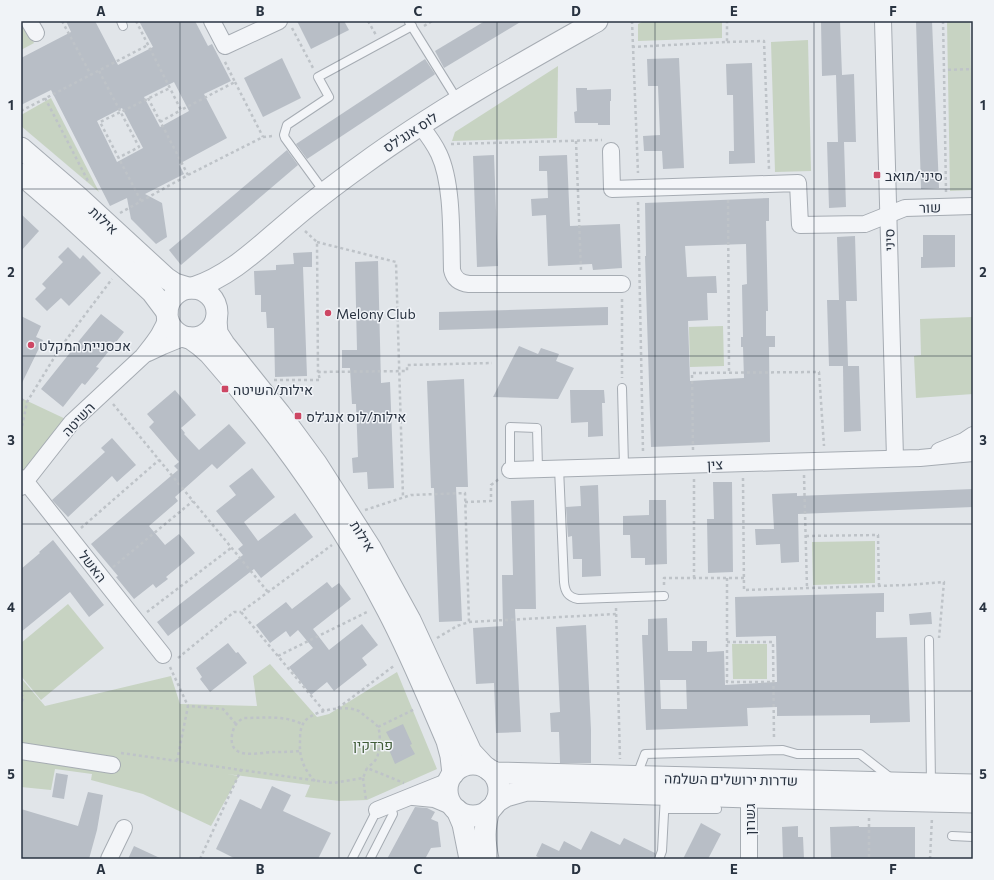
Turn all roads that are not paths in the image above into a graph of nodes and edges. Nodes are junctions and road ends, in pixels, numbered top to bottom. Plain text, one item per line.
1 (212, 21) edge
2 (597, 21) edge
3 (883, 21) edge
4 (410, 23) edge
5 (285, 24) edge
6 (458, 102) junction
7 (420, 125) junction
8 (21, 148) edge
9 (611, 151) road end
10 (21, 174) edge
11 (325, 193) junction
12 (973, 206) edge
13 (888, 215) junction
14 (238, 264) junction
15 (622, 284) road end
16 (191, 288) junction
17 (167, 314) junction
18 (216, 315) junction
19 (187, 338) junction
20 (143, 356) junction
21 (622, 388) road end
22 (973, 435) edge
23 (973, 453) edge
24 (895, 458) junction
25 (920, 458) junction
26 (624, 466) junction
27 (560, 468) junction
28 (538, 469) junction
29 (510, 470) joint
30 (23, 482) edge
31 (664, 596) road end
32 (929, 640) road end
33 (416, 651) junction
34 (166, 660) road end
35 (21, 751) edge
36 (113, 759) road end
37 (487, 769) junction
38 (628, 776) junction
39 (451, 778) junction
40 (897, 783) junction
41 (973, 785) edge
42 (749, 788) junction
43 (932, 792) junction
44 (416, 794) junction
45 (665, 802) junction
46 (973, 802) edge
47 (378, 806) junction
48 (493, 806) junction
49 (455, 808) junction
50 (717, 809) dead end
51 (124, 828) dead end
52 (952, 836) dead end
53 (973, 837) edge
54 (109, 859) edge
55 (352, 859) edge
56 (370, 859) edge
57 (470, 859) edge
58 (488, 859) edge
59 (659, 859) edge
60 (749, 859) edge

1 - 5 street
2 - 6 street, לוס אנג'לס
3 - 13 street, סיני
4 - 6 lane
4 - 11 lane
6 - 7 street, לוס אנג'לס
7 - 11 street, לוס אנג'לס
7 - 15 street
8 - 16 street, אילות
9 - 13 street, שור
10 - 17 street, אילות
11 - 14 street, לוס אנג'לס
12 - 13 street, שור
13 - 24 street, סיני
14 - 16 street, לוס אנג'לס
14 - 18 street, לוס אנג'לס
16 - 17 street
16 - 18 street
17 - 19 street
17 - 20 street, השיטה
18 - 19 street
18 - 33 street, אילות
19 - 20 street, השיטה
19 - 33 street, אילות
20 - 30 street, השיטה
21 - 26 lane
22 - 25 street, צין
23 - 25 street, צין
24 - 25 street, צין
24 - 26 street, צין
26 - 27 street, צין
27 - 28 street, צין
27 - 31 lane
28 - 29 street, צין
28 - 29 lane
30 - 34 street, האשל
32 - 43 lane
33 - 37 street, אילות
33 - 39 street, אילות
35 - 36 street
37 - 38 street, שדרות ירושלים השלמה
37 - 39 street
37 - 48 street
38 - 40 lane
38 - 42 street, שדרות ירושלים השלמה
39 - 44 street
39 - 49 street
40 - 42 street, שדרות ירושלים השלמה
40 - 43 street, שדרות ירושלים השלמה
41 - 43 street, שדרות ירושלים השלמה
42 - 43 street, שדרות ירושלים השלמה
42 - 45 street, שדרות ירושלים השלמה
42 - 60 street, גשרון
43 - 46 street, שדרות ירושלים השלמה
44 - 47 street
44 - 49 street
45 - 48 street, שדרות ירושלים השלמה
45 - 50 lane
45 - 59 lane
47 - 55 lane
47 - 56 lane
48 - 49 street
48 - 58 street
49 - 57 street
51 - 54 street
52 - 53 lane

